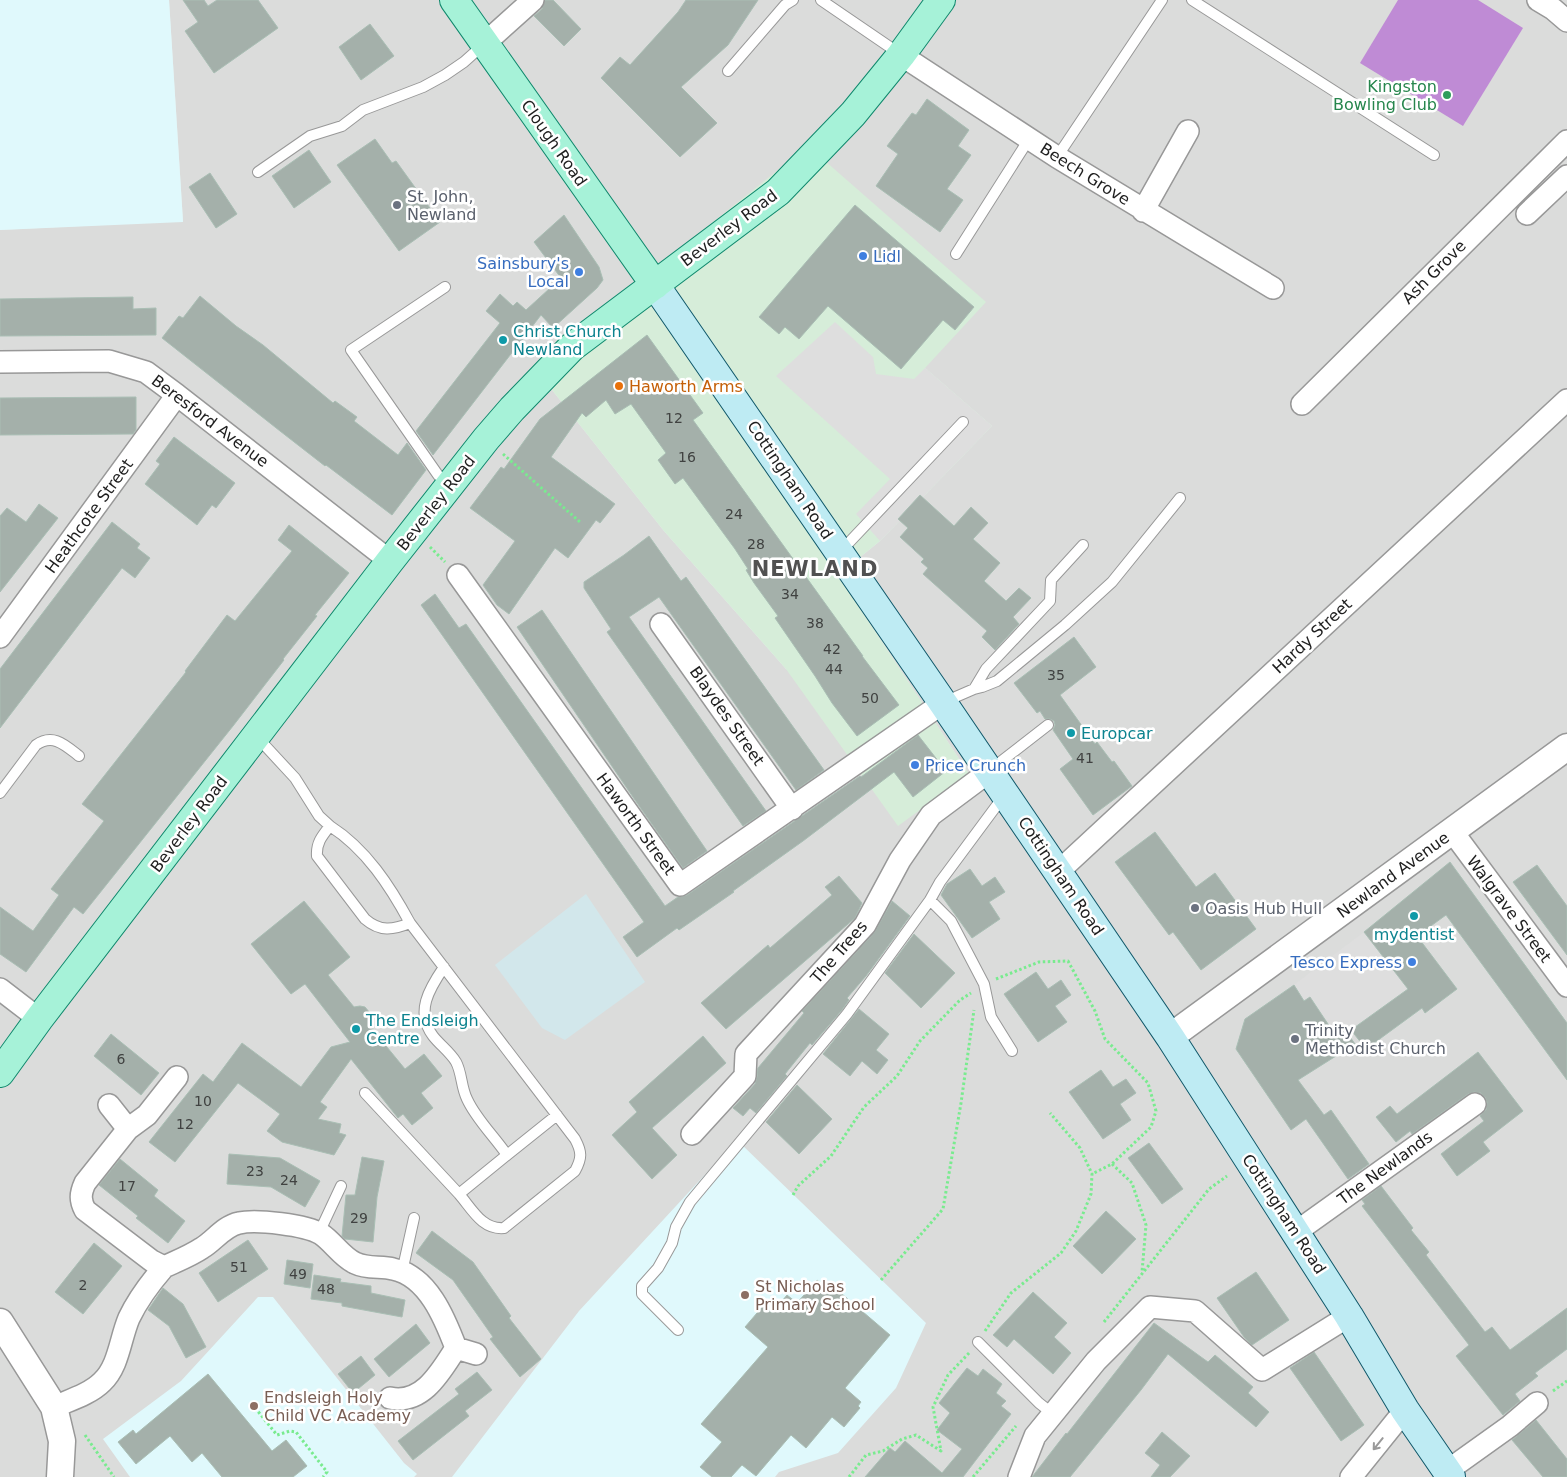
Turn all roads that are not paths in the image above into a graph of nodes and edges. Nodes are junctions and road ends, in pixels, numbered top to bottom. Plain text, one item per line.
1 (454, 0) edge
2 (533, 0) edge
3 (793, 0) edge
4 (821, 0) edge
5 (941, 0) edge
6 (1162, 0) edge
7 (1192, 0) edge
8 (1538, 0) edge
9 (1567, 21) edge
10 (484, 44) junction
11 (901, 55) junction
12 (728, 71) dead end
13 (1188, 131) dead end
14 (1029, 139) junction
15 (1567, 141) edge
16 (1434, 155) dead end
17 (1057, 157) junction
18 (258, 172) dead end
19 (1567, 176) edge
20 (1143, 211) junction
21 (1527, 214) dead end
22 (956, 254) dead end
23 (655, 285) junction
24 (445, 287) dead end
25 (1273, 288) dead end
26 (0, 362) edge
27 (177, 395) junction
28 (1567, 400) edge
29 (1302, 404) dead end
30 (963, 422) dead end
31 (450, 486) junction
32 (1180, 498) dead end
33 (1083, 544) dead end
34 (840, 552) junction
35 (390, 561) junction
36 (458, 575) road end
37 (661, 624) dead end
38 (0, 637) edge
39 (974, 688) junction
40 (943, 703) junction
41 (1048, 725) dead end
42 (256, 736) junction
43 (1567, 746) edge
44 (79, 756) dead end
45 (990, 771) junction
46 (0, 793) edge
47 (1005, 794) junction
48 (792, 809) junction
49 (330, 826) junction
50 (1452, 832) junction
51 (1058, 872) junction
52 (930, 900) junction
53 (410, 923) junction
54 (444, 967) junction
55 (1567, 986) edge
56 (0, 989) edge
57 (39, 1019) junction
58 (1170, 1037) junction
59 (1012, 1051) dead end
60 (0, 1073) edge
61 (177, 1077) dead end
62 (365, 1093) dead end
63 (1475, 1104) dead end
64 (109, 1105) dead end
65 (557, 1115) junction
66 (128, 1129) junction
67 (692, 1134) dead end
68 (507, 1155) junction
69 (341, 1186) dead end
70 (459, 1194) junction
71 (414, 1218) dead end
72 (1296, 1232) junction
73 (319, 1233) junction
74 (164, 1267) junction
75 (402, 1272) junction
76 (1348, 1316) junction
77 (0, 1322) edge
78 (678, 1330) dead end
79 (978, 1342) road end
80 (390, 1398) dead end
81 (1537, 1403) dead end
82 (1405, 1410) junction
83 (56, 1413) junction
84 (1053, 1414) junction
85 (1449, 1474) edge
86 (60, 1477) edge
87 (1019, 1477) edge
88 (1351, 1477) edge

1 - 10 main road, Clough Road
2 - 10 street
3 - 12 lane
4 - 11 lane
5 - 11 main road, Beverley Road
6 - 17 lane
7 - 16 lane
8 - 9 street
10 - 18 lane
10 - 23 main road, Clough Road
11 - 14 street, Beech Grove
11 - 23 main road, Beverley Road
13 - 20 street
14 - 17 street, Beech Grove
14 - 22 lane
15 - 29 street, Ash Grove
17 - 20 street, Beech Grove
19 - 21 street
20 - 25 street, Beech Grove
23 - 31 main road, Beverley Road
23 - 34 main road, Cottingham Road
24 - 31 lane
26 - 27 street, Beresford Avenue
27 - 35 street, Beresford Avenue
27 - 38 street, Heathcote Street
28 - 51 street, Hardy Street
30 - 34 lane
31 - 35 main road, Beverley Road
32 - 39 lane
33 - 39 lane
34 - 40 main road, Cottingham Road
35 - 42 main road, Beverley Road
36 - 48 street, Haworth Street
37 - 48 street, Blaydes Street
39 - 40 lane
40 - 45 main road, Cottingham Road
40 - 48 street, Haworth Street
41 - 45 lane
42 - 49 lane
42 - 57 main road, Beverley Road
43 - 50 street, Newland Avenue
44 - 46 lane
45 - 47 main road, Cottingham Road
45 - 67 street, The Trees
47 - 51 main road, Cottingham Road
47 - 52 lane
49 - 53 lane
49 - 53 lane
50 - 55 street, Walgrave Street
50 - 58 street, Newland Avenue
51 - 58 main road, Cottingham Road
52 - 59 lane
52 - 78 lane
53 - 54 lane
54 - 65 lane
54 - 68 lane
56 - 57 street
57 - 60 main road, Beverley Road
58 - 72 main road, Cottingham Road
61 - 66 street
62 - 70 lane
63 - 72 street, The Newlands
64 - 66 street
65 - 68 lane
65 - 70 lane
66 - 74 street
68 - 70 lane
69 - 73 lane
71 - 75 lane
72 - 76 main road, Cottingham Road
73 - 74 street
73 - 75 street
74 - 83 street
75 - 80 street
76 - 82 main road, Cottingham Road
76 - 84 street
77 - 83 street
79 - 84 lane
81 - 85 street
82 - 85 main road, Cottingham Road
82 -> 88 street
83 - 86 street
84 - 87 street

